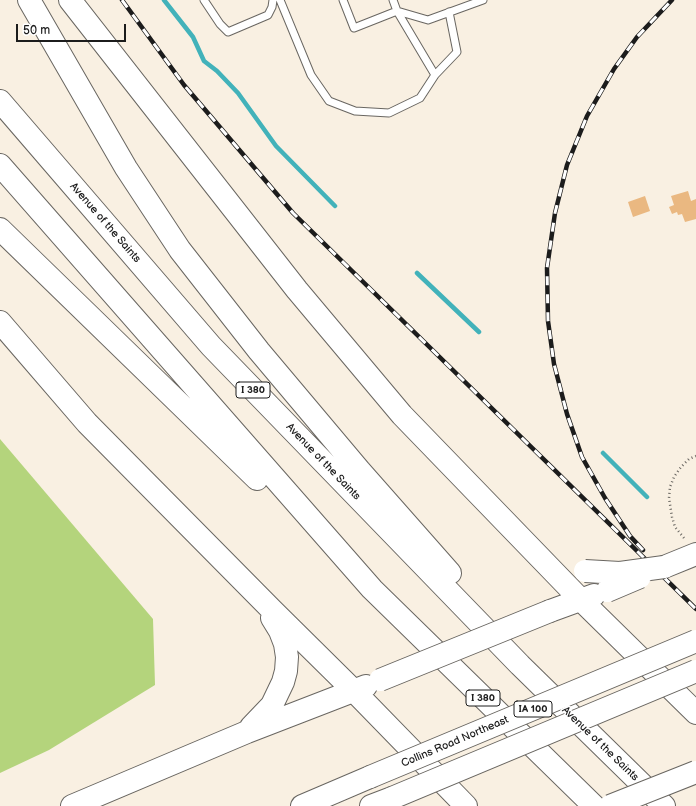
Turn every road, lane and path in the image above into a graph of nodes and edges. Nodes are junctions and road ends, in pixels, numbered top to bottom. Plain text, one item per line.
1 (29, 0) edge
2 (70, 0) edge
3 (204, 0) edge
4 (273, 0) edge
5 (280, 0) edge
6 (343, 0) edge
7 (393, 0) edge
8 (483, 0) edge
9 (397, 11) junction
10 (449, 12) junction
11 (435, 75) junction
12 (0, 101) edge
13 (0, 165) edge
14 (0, 229) edge
15 (0, 322) edge
16 (696, 456) edge
17 (690, 546) edge
18 (541, 557) junction
19 (664, 567) junction
20 (240, 578) junction
21 (372, 589) junction
22 (581, 600) junction
23 (696, 641) edge
24 (520, 665) junction
25 (696, 671) edge
26 (354, 691) junction
27 (696, 713) edge
28 (247, 732) junction
29 (696, 772) edge
30 (72, 806) edge
31 (302, 806) edge
32 (371, 806) edge
33 (466, 806) edge
34 (594, 806) edge
35 (610, 806) edge
36 (664, 806) edge

1 - 24 highway
2 - 18 highway
3 - 4 lane
5 - 11 lane
6 - 9 lane
7 - 9 lane
8 - 10 lane
9 - 10 lane
9 - 11 lane
10 - 11 lane
12 - 24 highway, Avenue of the Saints / I 380
13 - 21 highway, I 380
14 - 21 highway
15 - 20 highway
16 - 17 path
17 - 19 highway
18 - 19 highway, bridge
18 - 22 highway
19 - 22 highway, bridge
20 - 26 highway
20 - 28 highway
21 - 34 highway, I 380
22 - 26 highway, bridge
22 - 27 highway
23 - 31 highway, Collins Road Northeast / IA 100, bridge
24 - 36 highway, Avenue of the Saints / I 380
25 - 32 highway, IA 100, bridge
26 - 28 highway
26 - 33 highway
28 - 30 highway
29 - 35 highway, bridge

